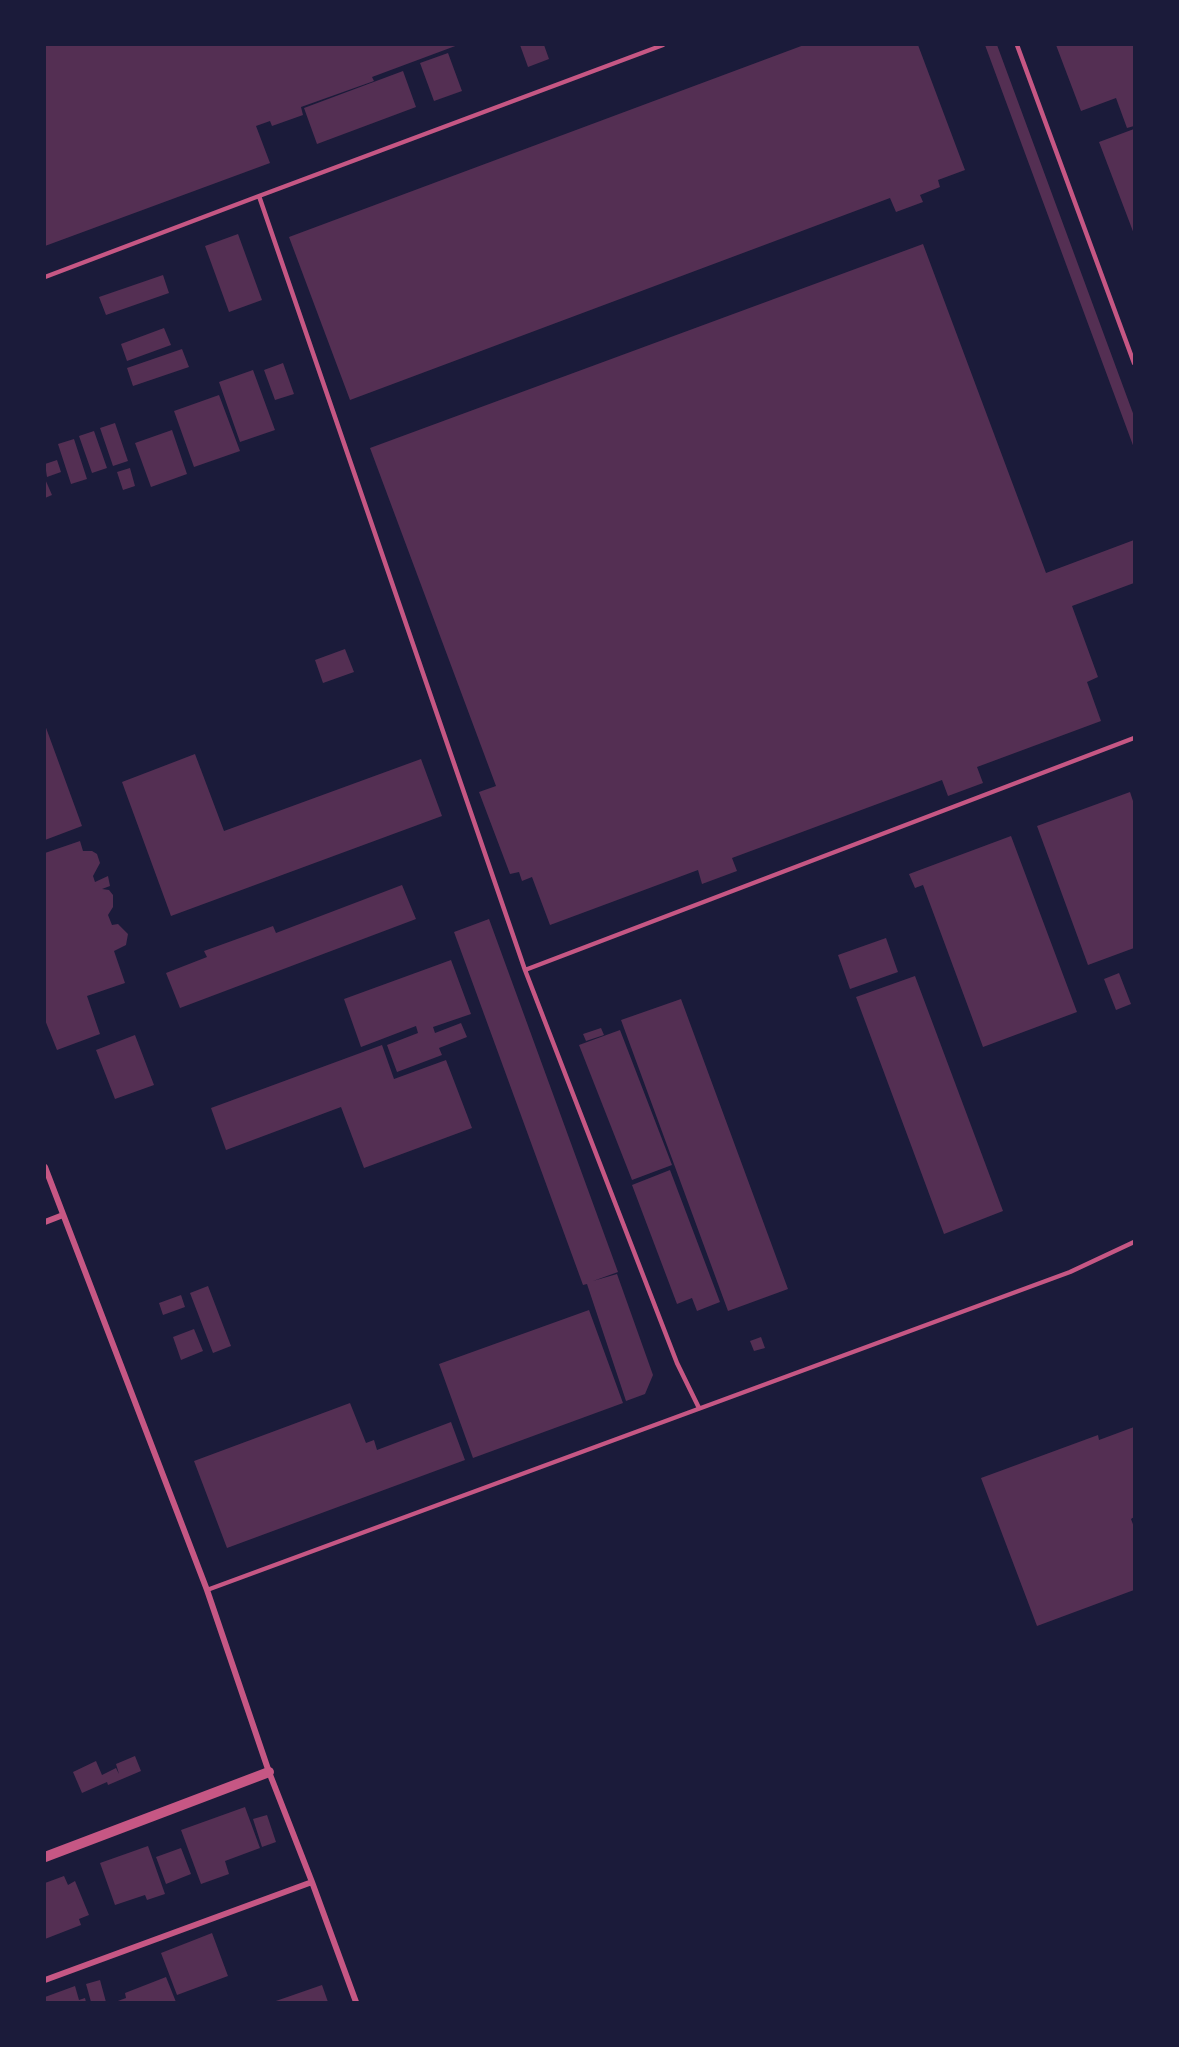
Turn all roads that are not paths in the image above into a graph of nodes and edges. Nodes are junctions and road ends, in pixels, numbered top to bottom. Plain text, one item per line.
1 (663, 45) edge
2 (1017, 45) edge
3 (259, 196) junction
4 (45, 277) edge
5 (1134, 363) edge
6 (1134, 738) edge
7 (525, 970) junction
8 (45, 1167) edge
9 (63, 1215) junction
10 (45, 1222) edge
11 (1134, 1242) edge
12 (699, 1408) junction
13 (207, 1590) junction
14 (269, 1772) junction
15 (45, 1857) edge
16 (312, 1882) junction
17 (45, 1980) edge
18 (356, 2002) edge

1 - 3 lane
2 - 5 lane
3 - 4 lane
3 - 7 lane
6 - 7 lane
7 - 12 lane
8 - 9 street
9 - 10 street
9 - 13 street
11 - 12 lane
12 - 13 lane
13 - 14 street
14 - 15 street
14 - 16 street
16 - 17 street
16 - 18 street

